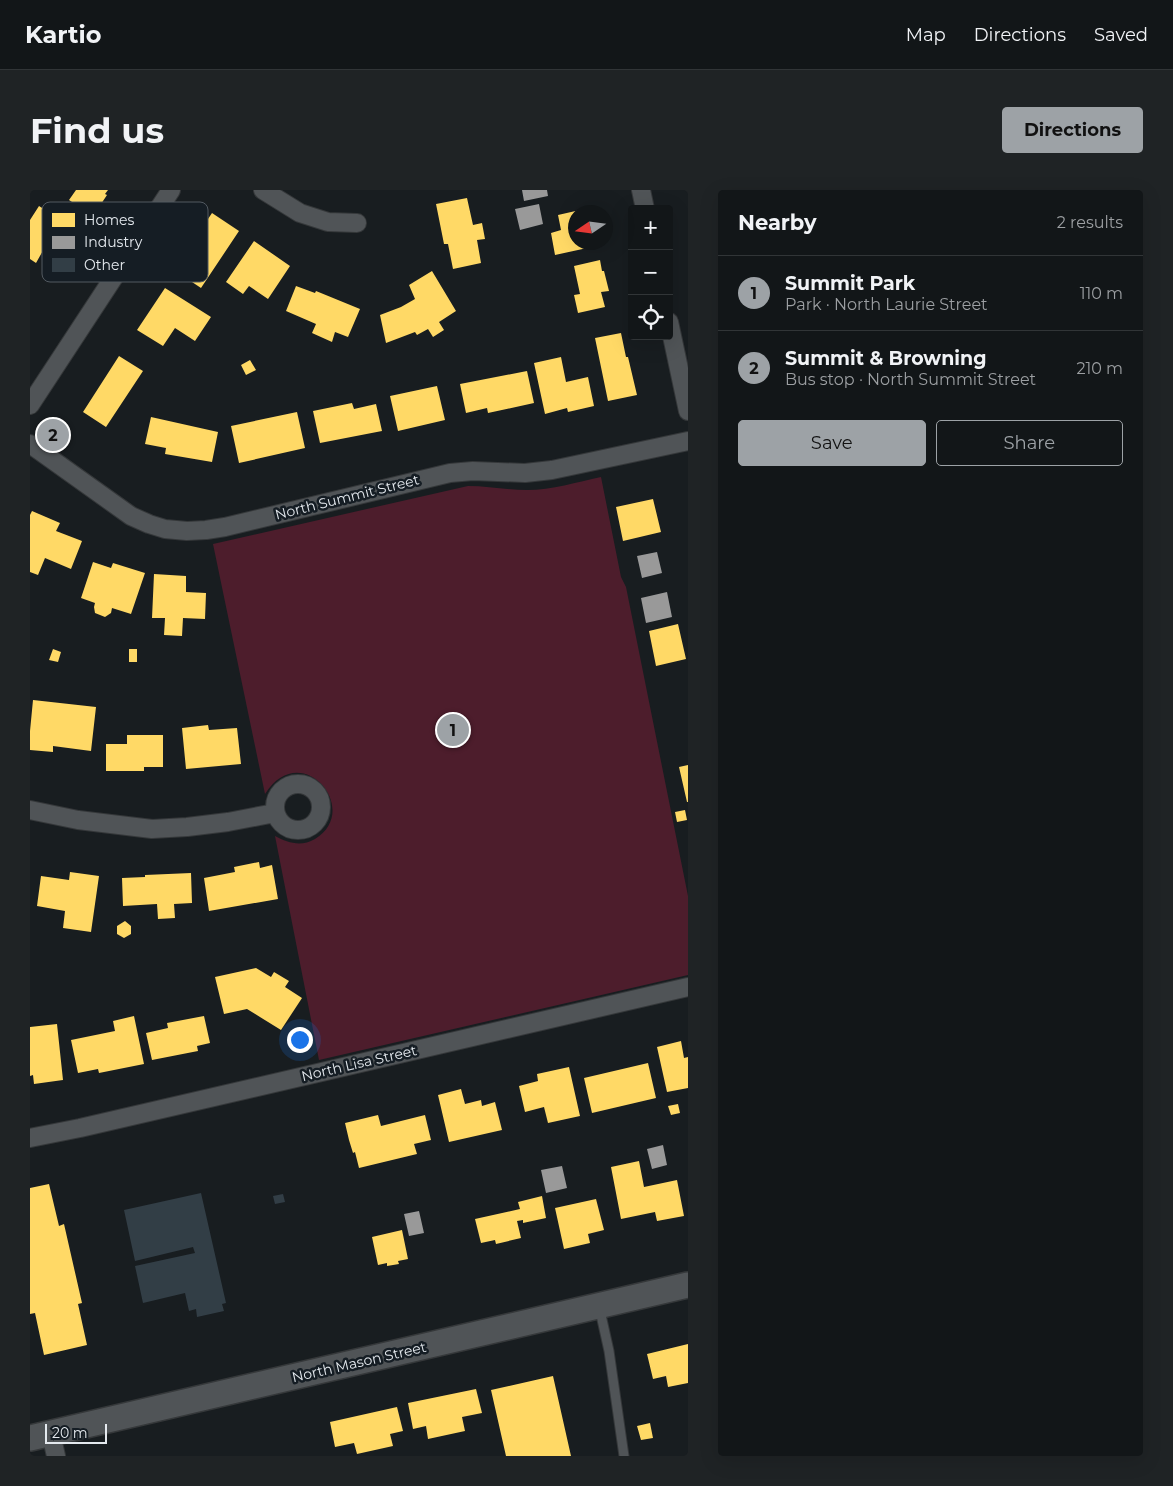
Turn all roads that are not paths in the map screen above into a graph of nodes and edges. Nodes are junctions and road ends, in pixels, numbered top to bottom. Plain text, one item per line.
1 (172, 190) edge
2 (263, 190) edge
3 (641, 190) edge
4 (164, 202) edge
5 (644, 205) edge
6 (357, 223) dead end
7 (111, 282) edge
8 (673, 340) edge
9 (30, 405) edge
10 (688, 411) edge
11 (688, 441) edge
12 (30, 444) edge
13 (30, 810) edge
14 (275, 813) dead end
15 (688, 987) edge
16 (30, 1138) edge
17 (688, 1286) edge
18 (599, 1306) junction
19 (46, 1443) edge
20 (624, 1456) edge

1 - 4 street
2 - 6 street
3 - 5 street
7 - 9 street
8 - 10 street
11 - 12 street, North Summit Street
13 - 14 street
15 - 16 street, North Lisa Street
17 - 18 main road, North Mason Street
18 - 19 main road, North Mason Street
18 - 20 lane

